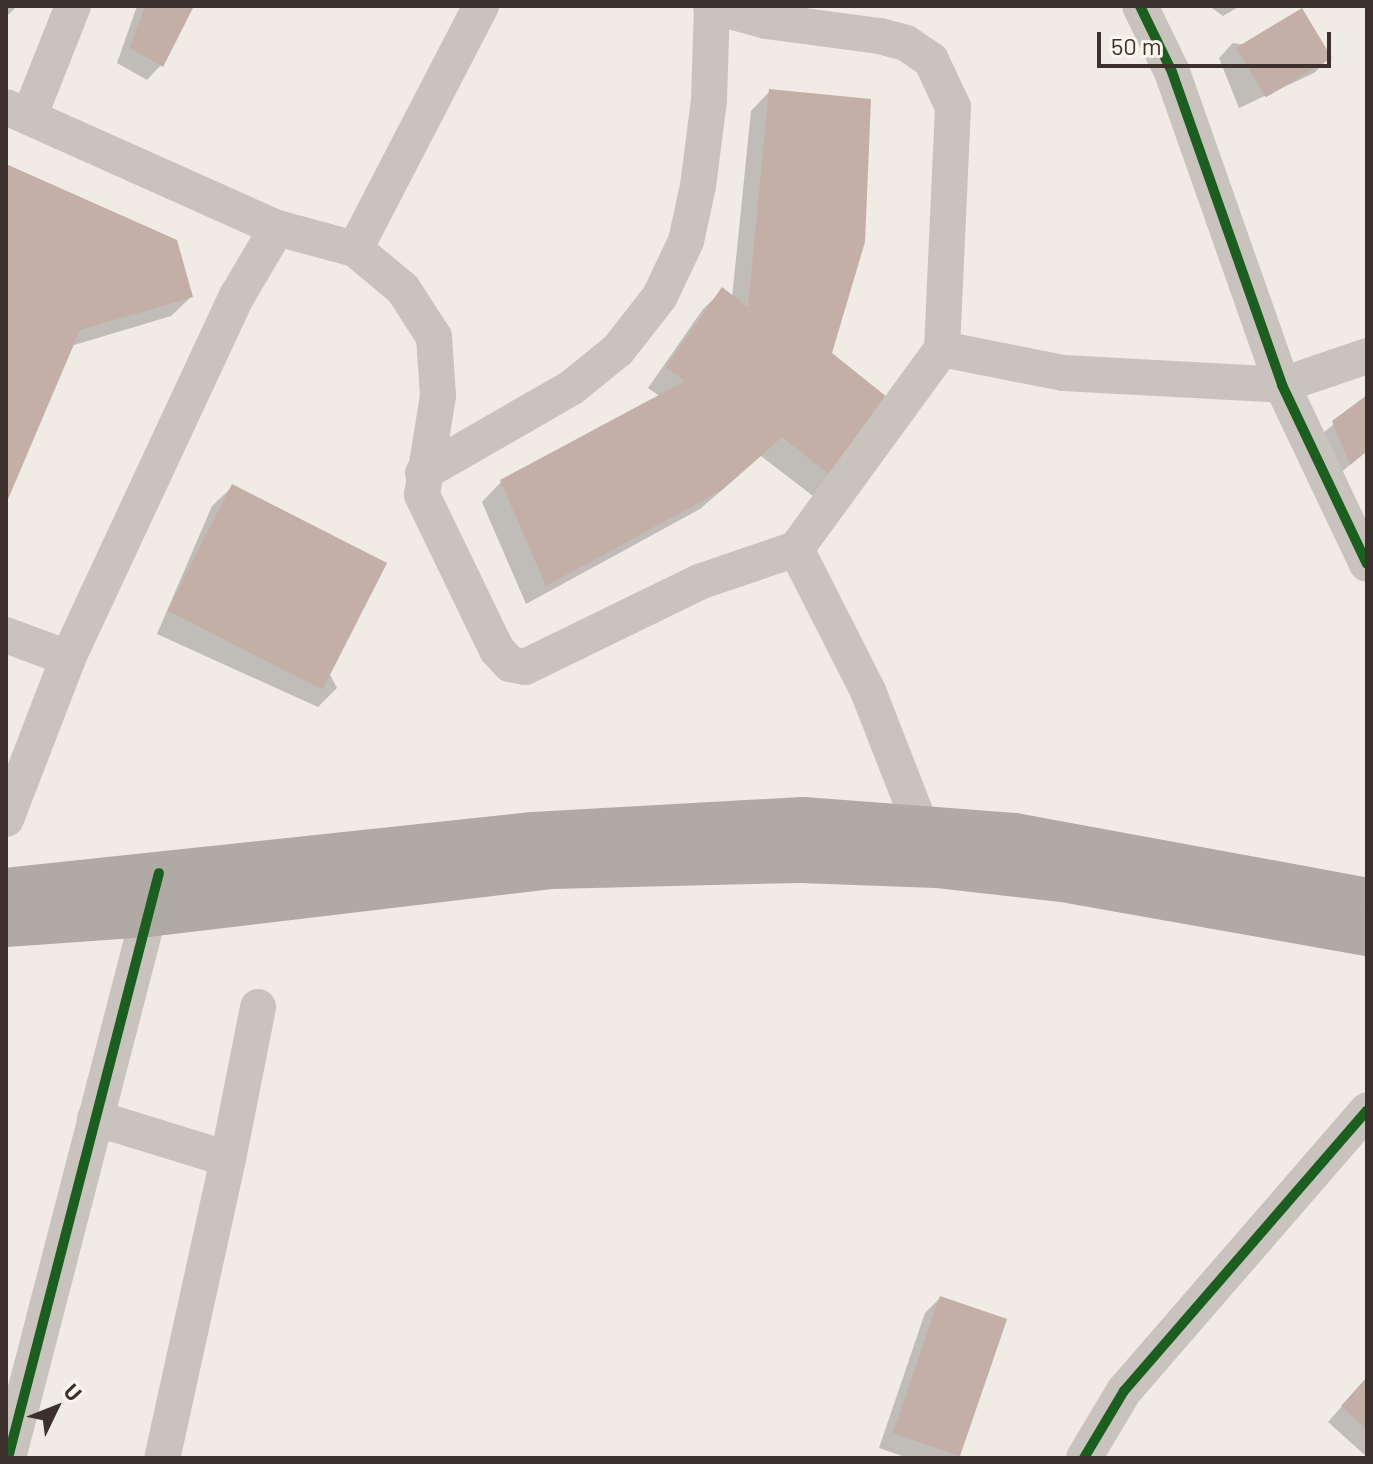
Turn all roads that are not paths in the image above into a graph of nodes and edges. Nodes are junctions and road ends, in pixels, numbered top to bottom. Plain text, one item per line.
1 (73, 6) edge
2 (481, 6) edge
3 (711, 6) edge
4 (1140, 6) edge
5 (17, 112) edge
6 (277, 228) junction
7 (355, 249) junction
8 (942, 349) junction
9 (1367, 356) edge
10 (1282, 385) junction
11 (423, 473) junction
12 (796, 549) junction
13 (1367, 564) edge
14 (6, 635) edge
15 (68, 658) junction
16 (6, 819) edge
17 (920, 825) junction
18 (936, 866) junction
19 (159, 873) junction
20 (6, 890) edge
21 (1367, 900) edge
22 (148, 915) junction
23 (6, 925) edge
24 (1367, 934) edge
25 (258, 1007) dead end
26 (1367, 1110) edge
27 (95, 1118) junction
28 (228, 1159) junction
29 (8, 1458) edge
30 (162, 1458) edge
31 (1084, 1458) edge

1 - 5 street
2 - 7 street
3 - 8 street
3 - 11 street
4 - 10 street
5 - 6 street
6 - 7 street
6 - 15 street
7 - 11 street
8 - 10 street
8 - 12 street
9 - 10 street
10 - 13 street
11 - 12 street
12 - 17 street
14 - 15 street
15 - 16 street
17 - 18 street
17 - 19 highway
17 - 21 highway
18 - 22 highway
18 - 24 highway
19 - 20 highway
19 - 22 street
22 - 23 highway
22 - 27 street
25 - 28 street
26 - 31 street
27 - 28 street
27 - 29 street
28 - 30 street

